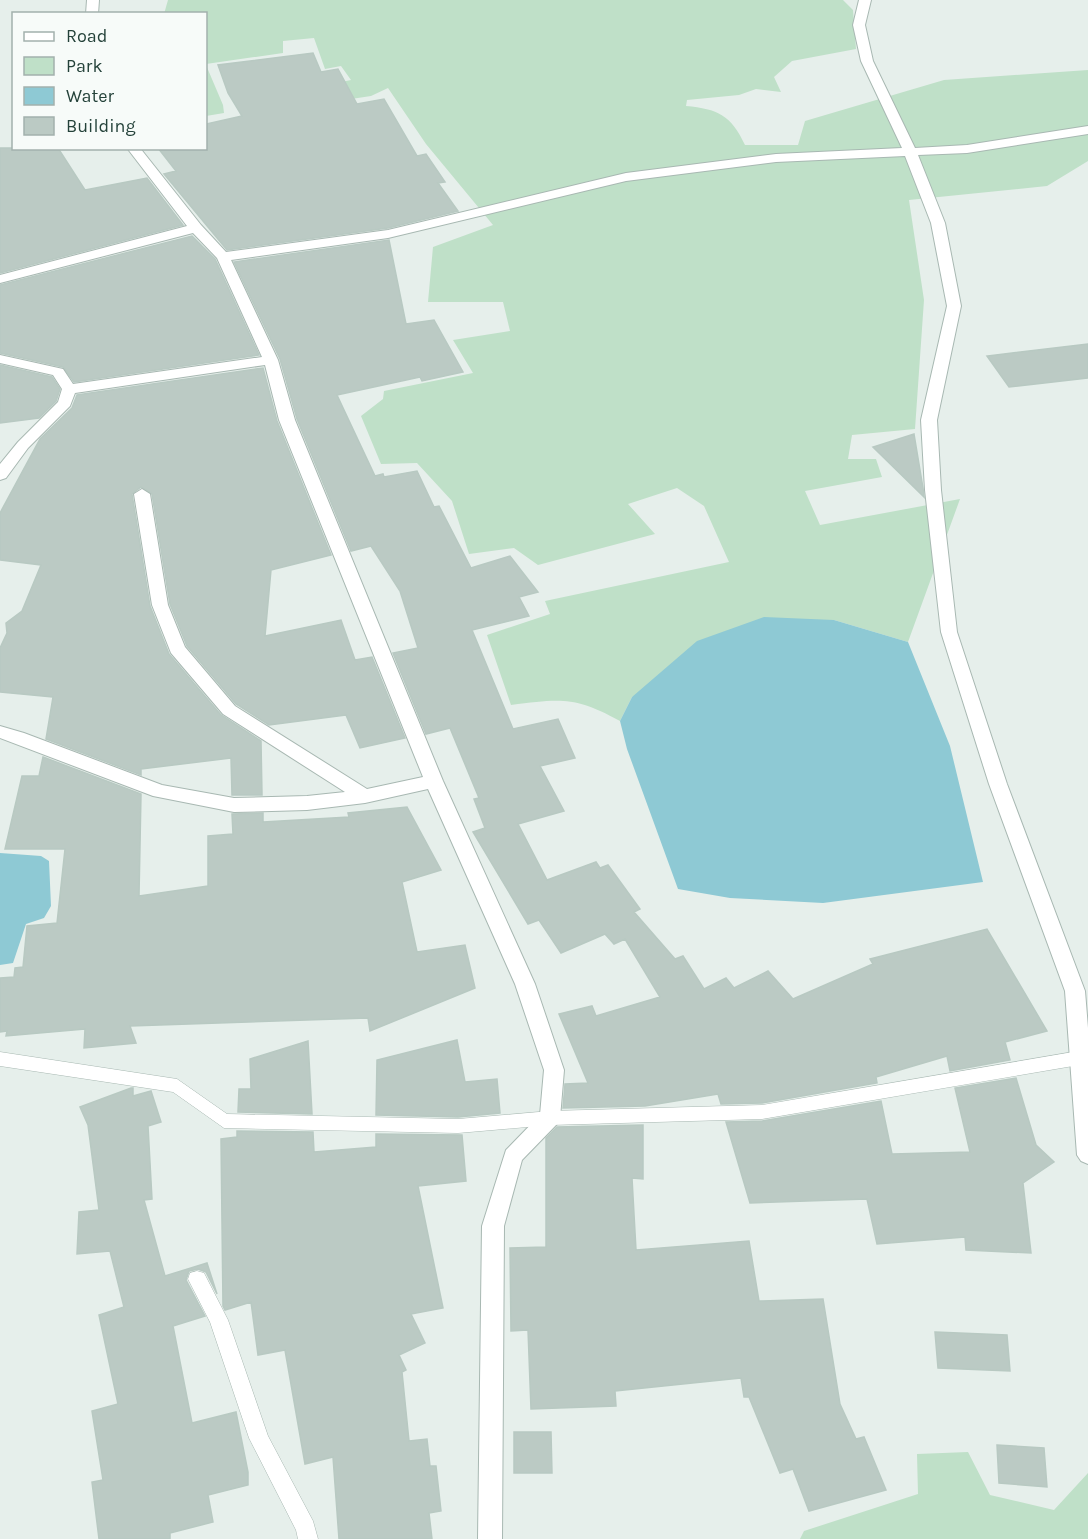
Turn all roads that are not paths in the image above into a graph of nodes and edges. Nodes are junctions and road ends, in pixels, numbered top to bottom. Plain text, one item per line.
1 (865, 0) edge
2 (1088, 130) edge
3 (135, 150) edge
4 (910, 151) junction
5 (196, 228) junction
6 (223, 257) junction
7 (0, 279) edge
8 (0, 359) edge
9 (272, 360) junction
10 (69, 389) junction
11 (0, 475) edge
12 (142, 494) dead end
13 (0, 732) edge
14 (434, 781) junction
15 (365, 796) junction
16 (1079, 1058) junction
17 (0, 1059) edge
18 (550, 1118) junction
19 (1088, 1155) edge
20 (197, 1279) dead end
21 (309, 1539) edge
22 (490, 1539) edge

1 - 4 street
2 - 4 street
3 - 5 street
4 - 6 street
4 - 16 street
5 - 6 street
5 - 7 street
6 - 9 street
8 - 10 street
9 - 10 street
9 - 14 street
10 - 11 street
12 - 15 street
13 - 15 street
14 - 15 street
14 - 18 street
16 - 18 lane
16 - 19 street
17 - 18 lane
18 - 22 street
20 - 21 lane

